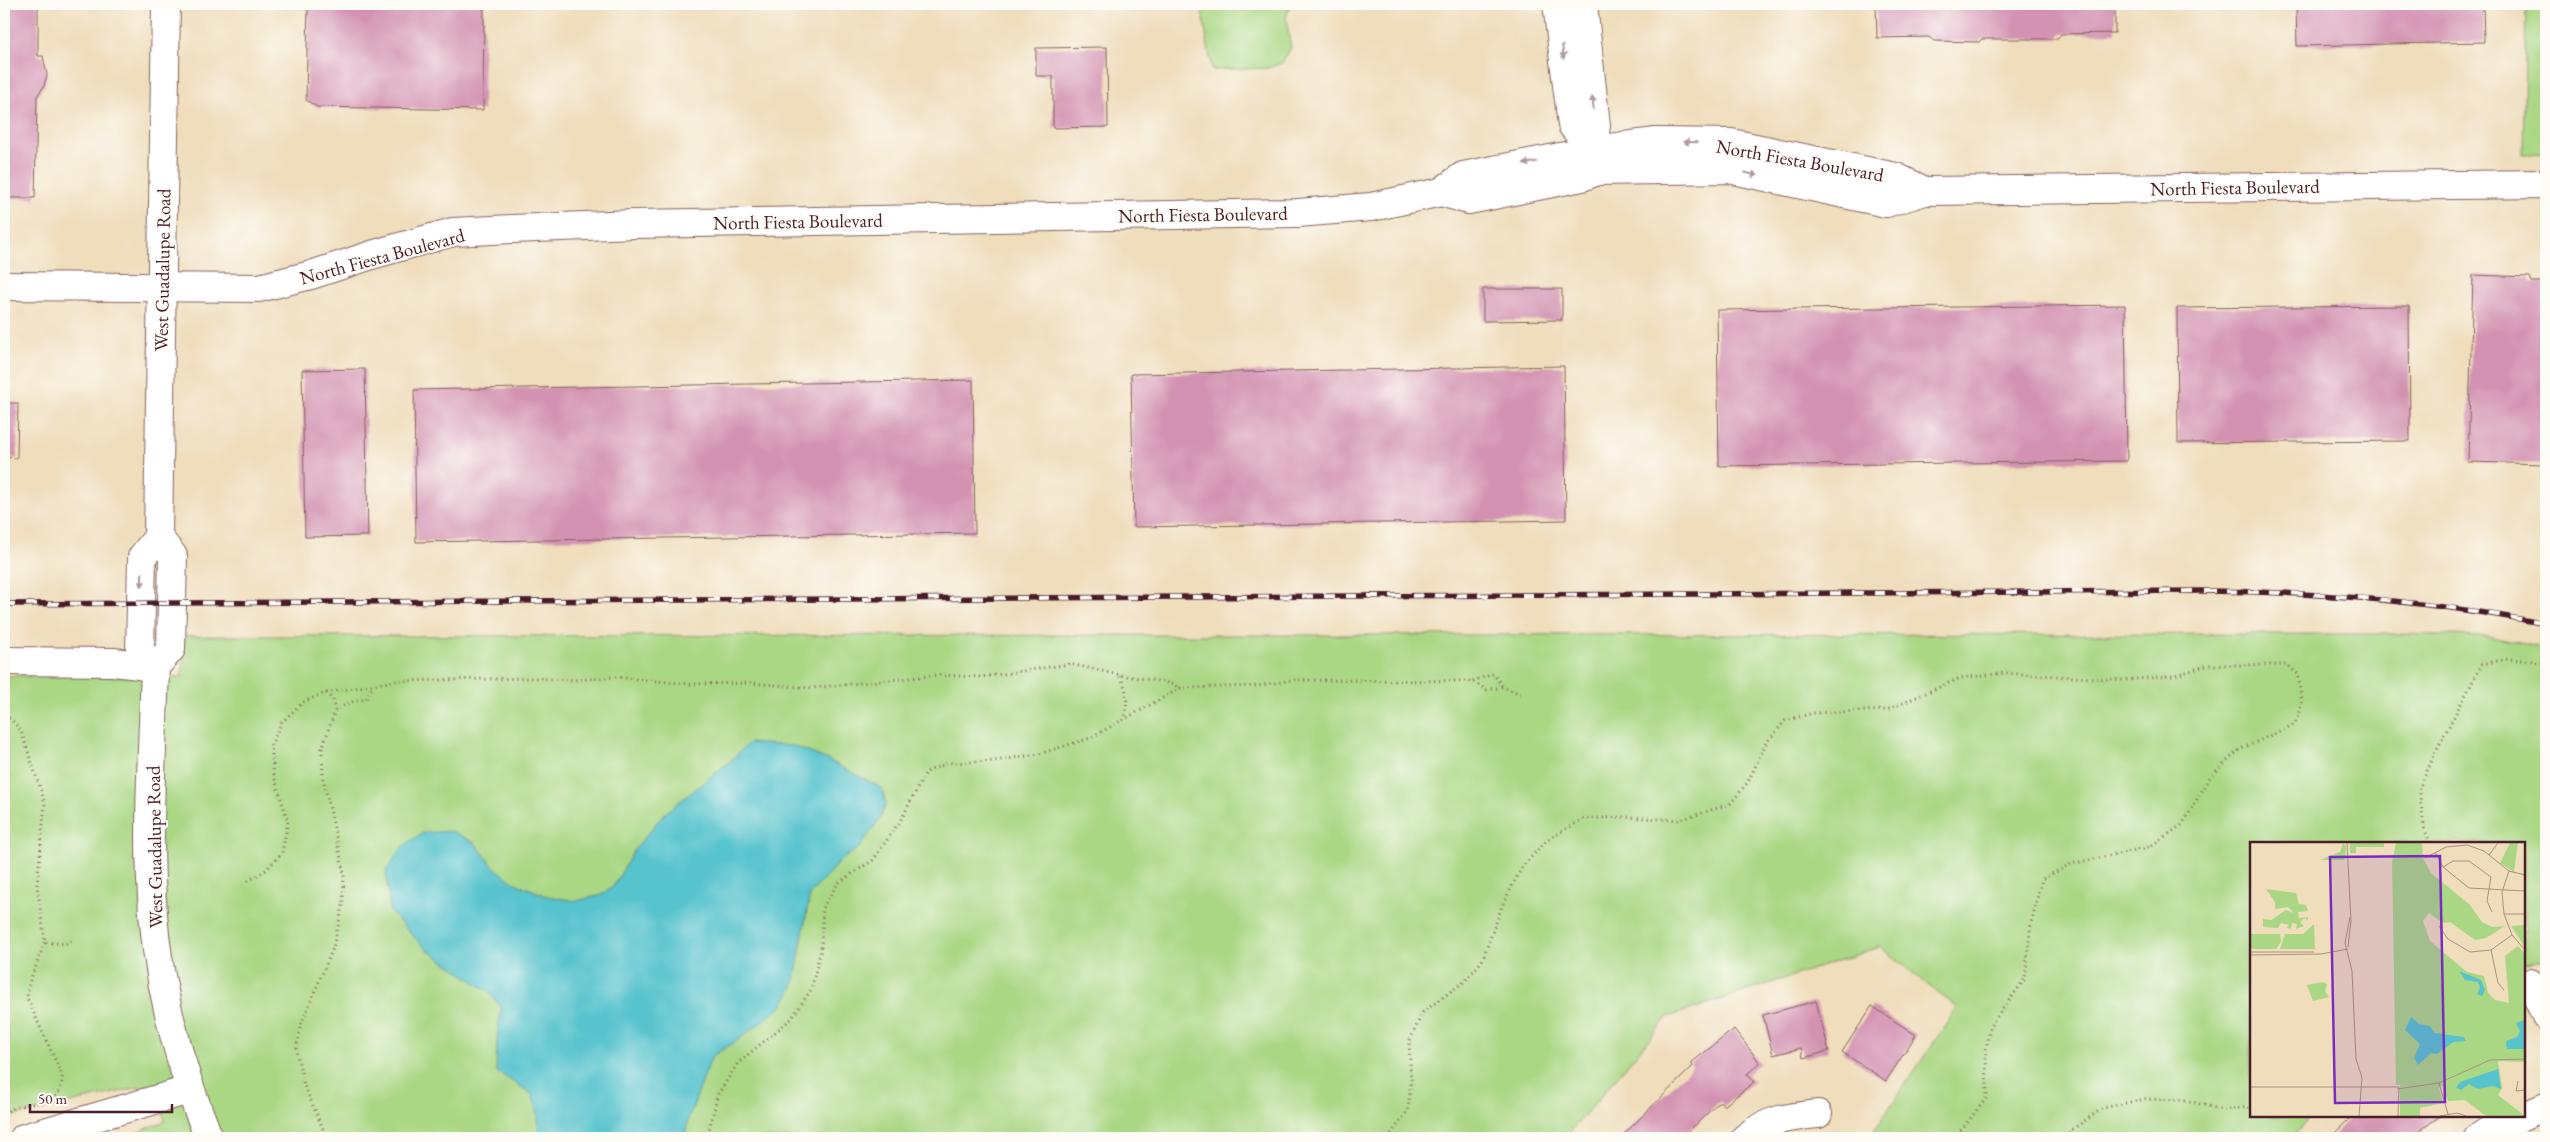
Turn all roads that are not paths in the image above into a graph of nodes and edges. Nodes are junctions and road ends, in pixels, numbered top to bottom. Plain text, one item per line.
1 (166, 4) edge
2 (1558, 4) edge
3 (1583, 4) edge
4 (1595, 161) junction
5 (2546, 184) edge
6 (4, 286) edge
7 (162, 288) junction
8 (4, 661) edge
9 (154, 667) junction
10 (2530, 983) dead end
11 (2546, 1016) edge
12 (189, 1090) junction
13 (2546, 1107) edge
14 (1818, 1114) dead end
15 (2525, 1116) edge
16 (2522, 1117) edge
17 (24, 1138) edge
18 (209, 1138) edge
19 (1745, 1138) edge
20 (2478, 1138) edge

1 - 7 street, West Guadalupe Road
2 -> 4 street
4 -> 3 street
4 - 5 street, North Fiesta Boulevard
4 - 7 street, North Fiesta Boulevard
6 - 7 street, North Fiesta Boulevard
7 - 9 street, West Guadalupe Road
8 - 9 street
9 - 12 street, West Guadalupe Road
10 - 11 street
12 - 17 street
12 - 18 street, West Guadalupe Road
13 - 15 street
14 - 19 street
16 - 20 street

